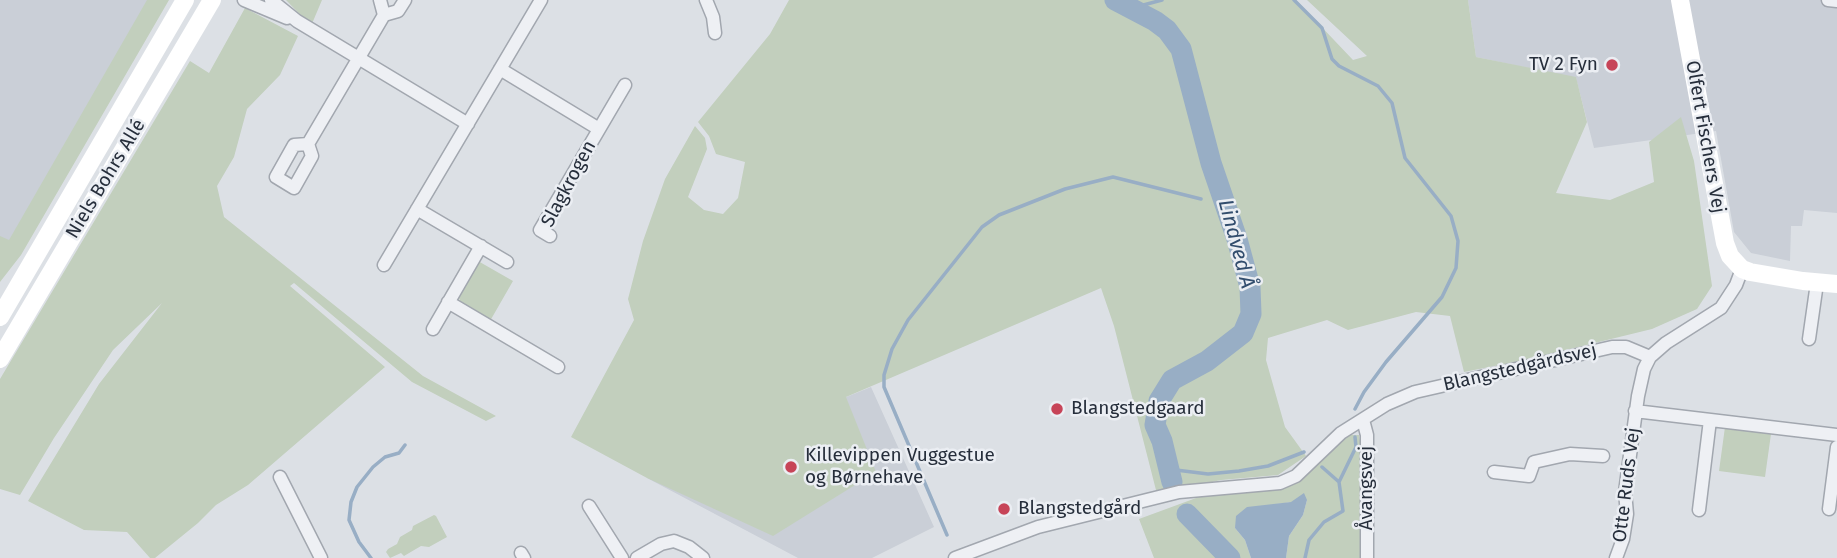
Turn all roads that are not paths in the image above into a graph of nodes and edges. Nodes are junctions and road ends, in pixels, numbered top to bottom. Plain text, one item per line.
1 (185, 0) edge
2 (200, 0) edge
3 (212, 0) edge
4 (244, 0) edge
5 (271, 0) edge
6 (380, 0) edge
7 (405, 0) edge
8 (541, 0) edge
9 (706, 0) edge
10 (1680, 0) edge
11 (1828, 0) edge
12 (1837, 1) edge
13 (384, 15) junction
14 (297, 22) junction
15 (715, 33) dead end
16 (358, 59) junction
17 (500, 69) junction
18 (625, 85) dead end
19 (150, 105) junction
20 (468, 124) junction
21 (599, 129) junction
22 (308, 144) dead end
23 (418, 209) junction
24 (550, 236) dead end
25 (481, 246) junction
26 (507, 261) dead end
27 (384, 265) dead end
28 (1742, 269) junction
29 (1817, 283) junction
30 (1837, 284) edge
31 (448, 302) junction
32 (0, 317) edge
33 (433, 329) dead end
34 (1809, 339) dead end
35 (1650, 357) junction
36 (0, 359) edge
37 (558, 367) dead end
38 (1635, 411) junction
39 (1363, 420) junction
40 (1710, 420) junction
41 (1837, 435) edge
42 (1837, 447) edge
43 (1603, 456) dead end
44 (1494, 472) dead end
45 (279, 477) dead end
46 (589, 506) dead end
47 (1829, 509) dead end
48 (1699, 510) dead end
49 (321, 558) edge
50 (622, 558) edge
51 (637, 558) edge
52 (703, 558) edge
53 (955, 558) edge
54 (1367, 558) edge
55 (1616, 558) edge

1 - 32 street, Niels Bohrs Allé
2 - 19 street
3 - 19 street, Niels Bohrs Allé
4 - 14 street
5 - 14 street
6 - 13 street
7 - 13 street
8 - 17 street
9 - 15 street
10 - 28 street, Olfert Fischers Vej
11 - 12 street
13 - 16 street
14 - 16 street
16 - 20 street
16 - 22 street
17 - 20 street
17 - 21 street, Slagkrogen
18 - 21 street, Slagkrogen
19 - 36 street, Niels Bohrs Allé
20 - 23 street
21 - 24 street, Slagkrogen
23 - 25 street
23 - 27 street
25 - 26 street
25 - 31 street
28 - 29 street
28 - 35 street
29 - 30 street
29 - 34 street
31 - 33 street
31 - 37 street
35 - 38 street, Otte Ruds Vej
35 - 39 street, Blangstedgårdsvej
38 - 40 street, Otte Ruds Vej
38 - 55 street, Otte Ruds Vej
39 - 53 street, Blangstedgårdsvej
39 - 54 street, Åvangsvej
40 - 41 street, Otte Ruds Vej
40 - 48 street
42 - 47 street
43 - 44 street, Otte Ruds Vej
45 - 49 street
46 - 50 street
51 - 52 street

